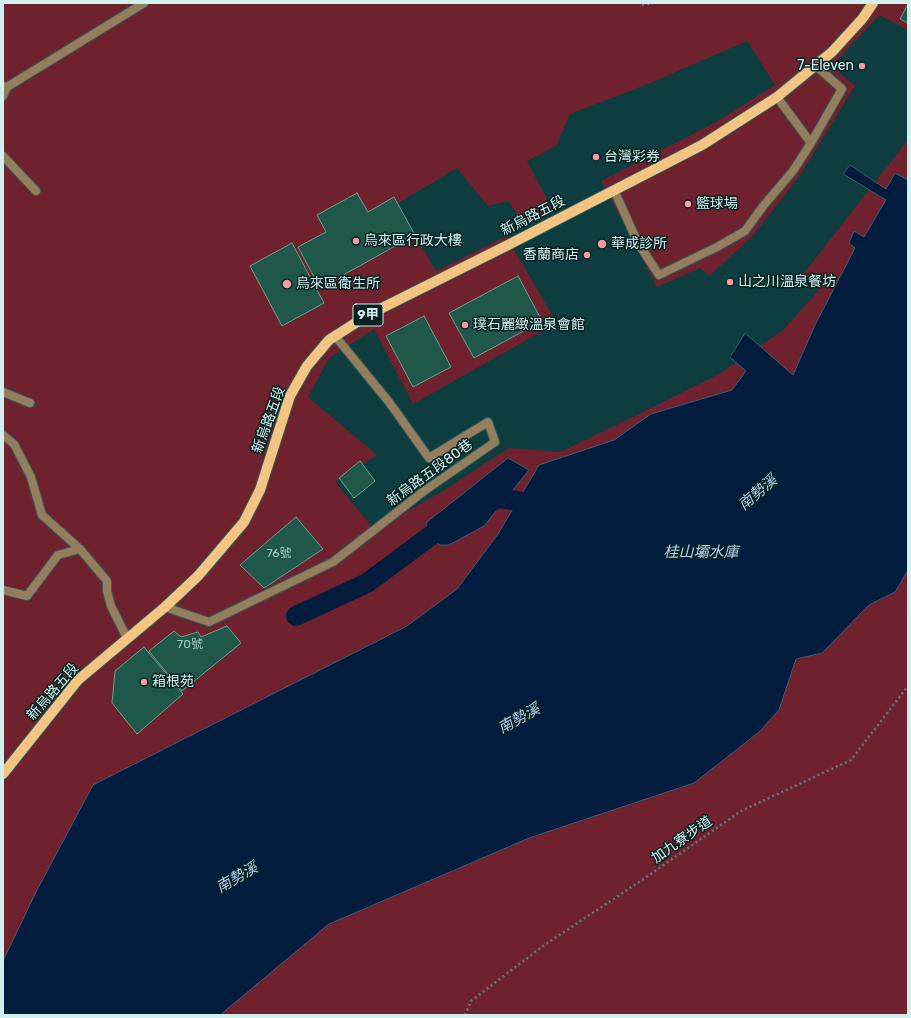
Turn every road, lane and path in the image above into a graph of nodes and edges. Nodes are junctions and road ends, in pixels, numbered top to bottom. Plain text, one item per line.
1 (144, 3) edge
2 (653, 3) edge
3 (873, 3) edge
4 (642, 5) dead end
5 (815, 65) junction
6 (5, 86) edge
7 (3, 96) edge
8 (777, 97) junction
9 (811, 143) junction
10 (3, 156) edge
11 (614, 190) junction
12 (36, 191) dead end
13 (335, 336) junction
14 (3, 392) edge
15 (30, 403) dead end
16 (3, 435) edge
17 (80, 549) junction
18 (3, 590) edge
19 (165, 607) junction
20 (127, 638) junction
21 (908, 686) edge
22 (3, 774) edge
23 (465, 1015) edge

1 - 6 street
2 - 4 path
3 - 5 main road, 新烏路五段 / 9甲
5 - 8 main road, 新烏路五段 / 9甲
5 - 9 street
6 - 7 street
8 - 9 street
8 - 11 main road, 新烏路五段 / 9甲
9 - 11 street
10 - 12 street
11 - 13 main road, 新烏路五段 / 9甲
13 - 19 main road, 新烏路五段 / 9甲
13 - 19 street, 新烏路五段80巷
14 - 15 street
16 - 17 street
17 - 18 street
17 - 20 street
19 - 20 main road, 新烏路五段 / 9甲
20 - 22 main road, 新烏路五段 / 9甲
21 - 23 path, 加九寮步道

